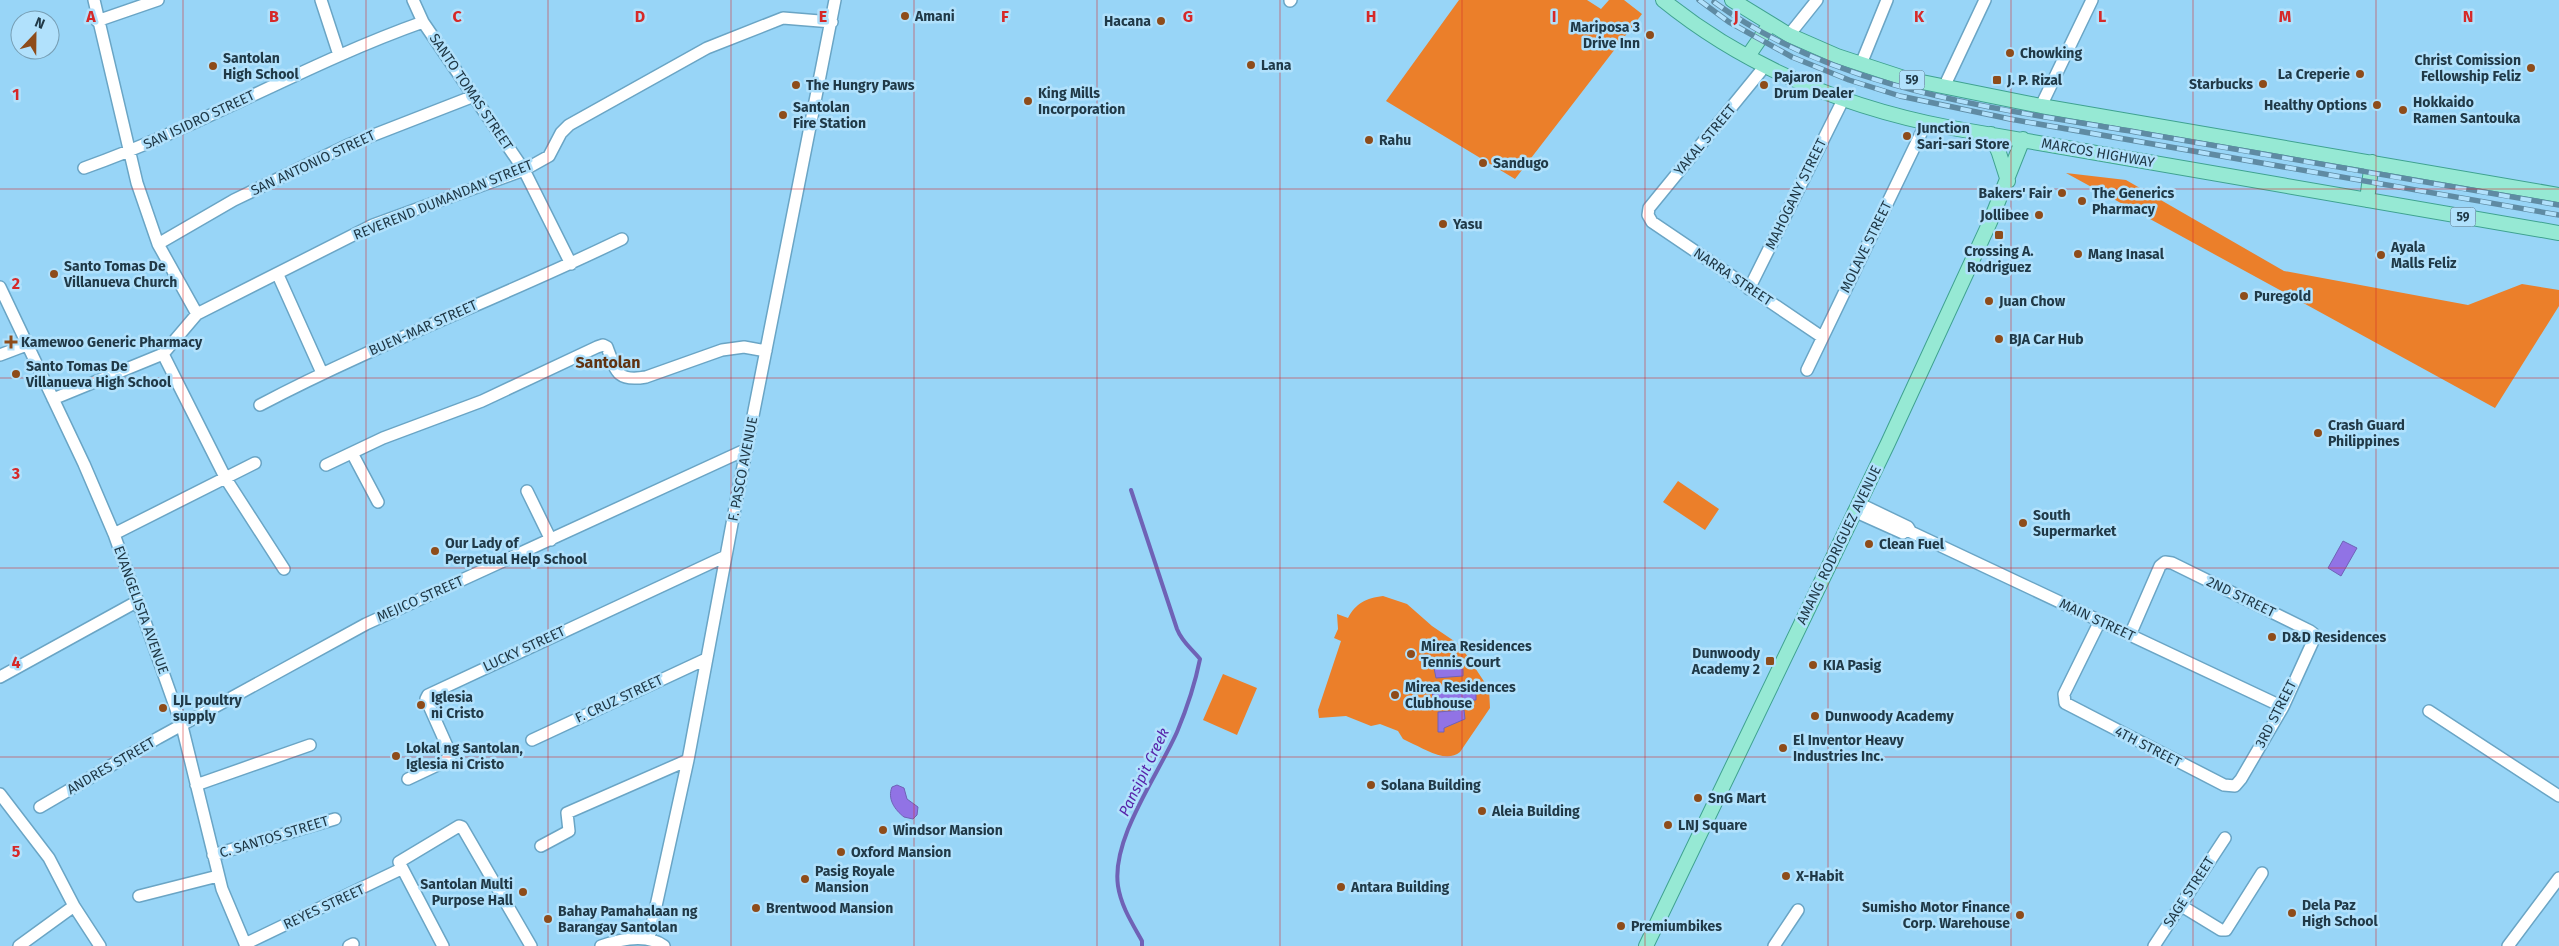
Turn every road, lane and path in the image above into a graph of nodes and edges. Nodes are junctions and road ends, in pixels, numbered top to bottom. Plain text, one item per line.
1 (94, 0) edge
2 (158, 0) edge
3 (321, 0) edge
4 (413, 0) edge
5 (836, 0) edge
6 (1664, 0) edge
7 (1732, 0) edge
8 (1817, 0) edge
9 (1887, 0) edge
10 (1985, 0) edge
11 (2092, 0) edge
12 (97, 20) junction
13 (423, 22) junction
14 (832, 22) junction
15 (1770, 24) junction
16 (1789, 35) junction
17 (339, 55) junction
18 (1748, 56) junction
19 (1861, 64) junction
20 (1765, 66) junction
21 (1944, 87) junction
22 (474, 96) junction
23 (1843, 100) junction
24 (2041, 106) junction
25 (1926, 123) junction
26 (1991, 134) junction
27 (2023, 139) junction
28 (128, 152) junction
29 (2372, 162) junction
30 (84, 168) dead end
31 (524, 170) junction
32 (2008, 181) junction
33 (2559, 195) edge
34 (2367, 200) junction
35 (1648, 215) joint
36 (2559, 233) edge
37 (622, 239) dead end
38 (158, 244) junction
39 (571, 264) junction
40 (278, 275) junction
41 (0, 287) edge
42 (1750, 288) junction
43 (197, 314) junction
44 (1822, 337) junction
45 (28, 344) junction
46 (766, 351) junction
47 (163, 354) junction
48 (0, 355) edge
49 (1806, 370) dead end
50 (322, 373) junction
51 (53, 399) junction
52 (260, 405) dead end
53 (747, 449) junction
54 (352, 453) junction
55 (255, 463) dead end
56 (326, 465) dead end
57 (226, 479) junction
58 (527, 491) dead end
59 (378, 502) dead end
60 (1856, 507) junction
61 (114, 534) junction
62 (551, 540) junction
63 (726, 556) junction
64 (284, 569) dead end
65 (138, 601) junction
66 (2100, 621) junction
67 (2310, 631) joint
68 (2130, 635) junction
69 (706, 659) junction
70 (0, 677) edge
71 (2282, 707) junction
72 (2429, 711) dead end
73 (182, 726) junction
74 (532, 740) dead end
75 (310, 745) dead end
76 (688, 760) junction
77 (408, 779) dead end
78 (196, 785) junction
79 (2224, 785) joint
80 (0, 794) edge
81 (2559, 796) edge
82 (40, 807) dead end
83 (335, 818) dead end
84 (2225, 838) dead end
85 (541, 846) dead end
86 (213, 855) junction
87 (401, 869) junction
88 (2262, 873) dead end
89 (218, 876) junction
90 (2559, 878) edge
91 (139, 896) dead end
92 (2180, 905) junction
93 (74, 906) junction
94 (1798, 910) dead end
95 (649, 938) junction
96 (246, 945) edge
97 (19, 946) edge
98 (100, 946) edge
99 (443, 946) edge
100 (531, 946) edge
101 (601, 946) edge
102 (664, 946) edge
103 (1646, 946) edge
104 (1774, 946) edge
105 (2154, 946) edge
106 (2508, 946) edge

1 - 12 street
2 - 12 street
3 - 17 street
4 - 13 street, SANTO TOMAS STREET
5 - 14 street, F. PASCO AVENUE
6 - 18 main road, MARCOS HIGHWAY / 59
7 - 15 main road, 59
8 - 16 street
9 - 19 street
10 - 21 street
11 - 24 street
12 - 28 street
13 - 17 street, SAN ISIDRO STREET
13 - 22 street, SANTO TOMAS STREET
14 - 31 street, REVEREND DUMANDAN STREET
14 - 46 street, F. PASCO AVENUE
15 - 16 main road, 59
15 - 18 main road
16 - 19 main road, 59
17 - 28 street, SAN ISIDRO STREET
18 - 20 main road, MARCOS HIGHWAY / 59
19 - 21 main road, 59
20 - 23 main road, MARCOS HIGHWAY / 59
20 - 35 street, YAKAL STREET
21 - 24 main road, 59
22 - 31 street, SANTO TOMAS STREET
22 - 38 street, SAN ANTONIO STREET
23 - 25 main road, MARCOS HIGHWAY / 59
23 - 42 street, MAHOGANY STREET
24 - 29 main road, 59
25 - 26 main road, MARCOS HIGHWAY / 59
25 - 44 street, MOLAVE STREET
26 - 27 main road, MARCOS HIGHWAY / 59
26 - 32 main road
27 - 32 main road, AMANG RODRIGUEZ AVENUE
27 - 34 main road, MARCOS HIGHWAY / 59
28 - 30 street, SAN ISIDRO STREET
28 - 38 street
29 - 33 main road, 59
29 - 34 main road
31 - 39 street, SANTO TOMAS STREET
31 - 40 street, REVEREND DUMANDAN STREET
32 - 60 main road, AMANG RODRIGUEZ AVENUE
34 - 36 main road, MARCOS HIGHWAY / 59
35 - 42 street, NARRA STREET
37 - 39 street, BUEN-MAR STREET
38 - 43 street
39 - 50 street, BUEN-MAR STREET
40 - 43 street, REVEREND DUMANDAN STREET
40 - 50 street
41 - 45 street, EVANGELISTA AVENUE
42 - 44 street, NARRA STREET
43 - 47 street, REVEREND DUMANDAN STREET
44 - 49 street, MOLAVE STREET
45 - 48 street
45 - 51 street, EVANGELISTA AVENUE
46 - 53 street, F. PASCO AVENUE
46 - 54 street
47 - 51 street, REVEREND DUMANDAN STREET
47 - 57 street
50 - 52 street, BUEN-MAR STREET
51 - 61 street, EVANGELISTA AVENUE
53 - 62 street, MEJICO STREET
53 - 63 street, F. PASCO AVENUE
54 - 56 street
54 - 59 street
55 - 57 street
57 - 61 street
57 - 64 street
58 - 62 street
60 - 66 street, MAIN STREET
60 - 103 main road, AMANG RODRIGUEZ AVENUE
61 - 65 street, EVANGELISTA AVENUE
62 - 73 street, MEJICO STREET
63 - 69 street, F. PASCO AVENUE
63 - 77 street, LUCKY STREET
65 - 70 street
65 - 73 street, EVANGELISTA AVENUE
66 - 68 street, MAIN STREET
66 - 79 street, 4TH STREET
67 - 68 street, 2ND STREET
67 - 71 street, 3RD STREET
68 - 71 street, MAIN STREET
69 - 74 street, F. CRUZ STREET
69 - 76 street, F. PASCO AVENUE
71 - 79 street, 3RD STREET
72 - 81 street
73 - 78 street, EVANGELISTA AVENUE
73 - 82 street, ANDRES STREET
75 - 78 street
76 - 85 street
76 - 95 street, F. PASCO AVENUE
78 - 86 street, EVANGELISTA AVENUE
80 - 93 street
83 - 86 street, C. SANTOS STREET
84 - 92 street, SAGE STREET
86 - 89 street, EVANGELISTA AVENUE
87 - 96 street, REYES STREET
87 - 99 street
87 - 100 street
88 - 92 street
89 - 91 street
89 - 96 street, EVANGELISTA AVENUE
90 - 106 street
92 - 105 street, SAGE STREET
93 - 97 street
93 - 98 street
94 - 104 street
95 - 101 street
95 - 102 street

